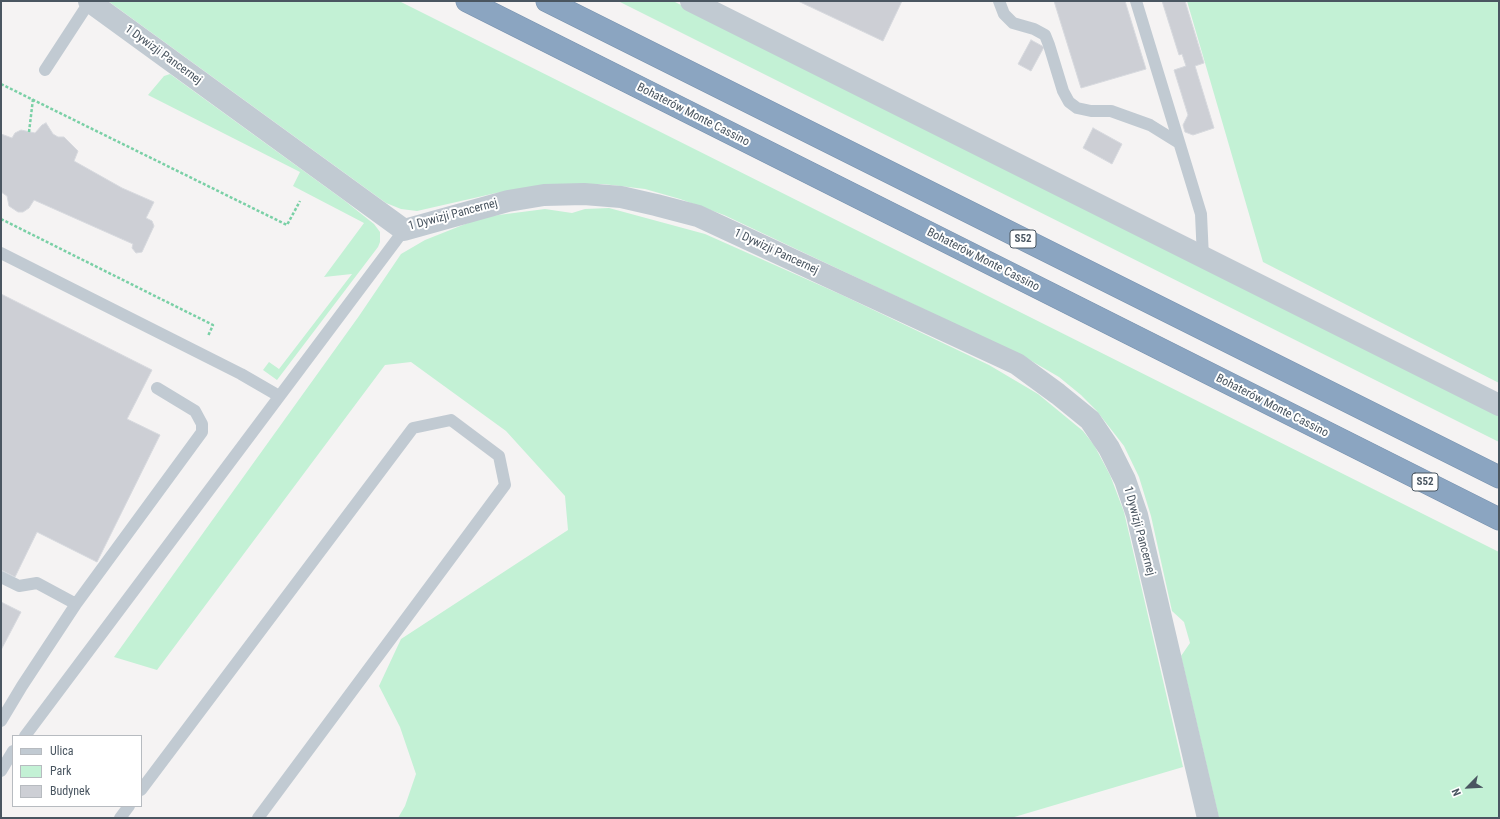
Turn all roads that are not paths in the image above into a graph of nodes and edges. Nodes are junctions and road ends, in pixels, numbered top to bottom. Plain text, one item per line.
1 (89, 1) edge
2 (467, 1) edge
3 (547, 1) edge
4 (691, 1) edge
5 (999, 1) edge
6 (1136, 1) edge
7 (45, 70) dead end
8 (1180, 143) junction
9 (404, 230) junction
10 (1, 253) edge
11 (1203, 258) junction
12 (156, 388) dead end
13 (279, 396) junction
14 (1499, 405) edge
15 (1499, 478) edge
16 (1499, 519) edge
17 (1, 577) edge
18 (76, 604) junction
19 (1, 721) edge
20 (25, 735) edge
21 (12, 753) edge
22 (1, 771) edge
23 (142, 789) edge
24 (128, 807) edge
25 (120, 818) edge
26 (258, 818) edge
27 (1208, 818) edge

1 - 7 lane
1 - 9 street, 1 Dywizji Pancernej
2 - 16 highway, Bohaterów Monte Cassino / S52
3 - 15 highway, S52
4 - 11 street
5 - 8 lane
6 - 8 lane
8 - 11 lane
9 - 13 lane
9 - 27 street, 1 Dywizji Pancernej
10 - 13 lane
11 - 14 street
12 - 18 lane
13 - 20 lane
17 - 18 lane
18 - 19 lane
21 - 22 lane
23 - 26 lane
24 - 25 lane

